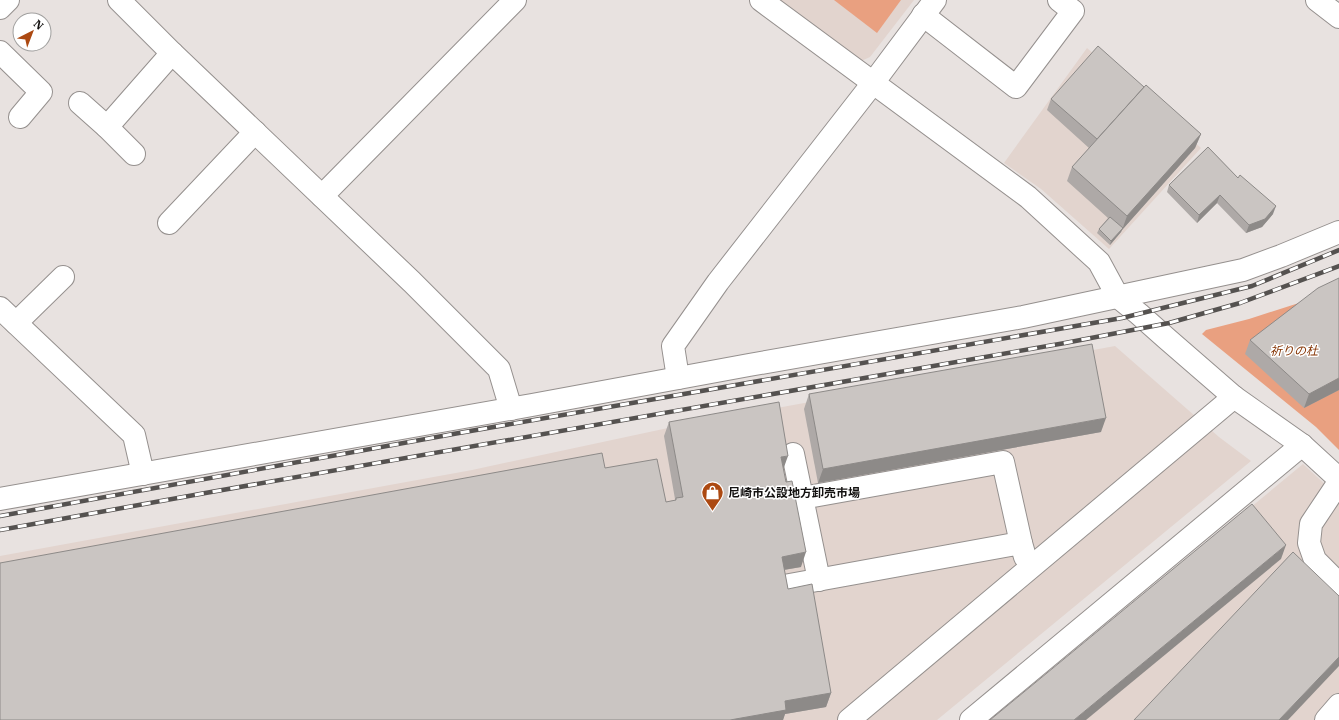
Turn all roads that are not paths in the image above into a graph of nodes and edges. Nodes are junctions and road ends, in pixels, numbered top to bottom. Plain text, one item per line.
1 (8, 0) edge
2 (119, 0) edge
3 (515, 0) edge
4 (761, 0) edge
5 (1059, 0) edge
6 (1317, 0) edge
7 (929, 7) edge
8 (0, 8) edge
9 (1339, 17) edge
10 (0, 52) edge
11 (172, 53) junction
12 (873, 83) junction
13 (80, 103) dead end
14 (20, 117) dead end
15 (107, 127) junction
16 (255, 132) junction
17 (134, 154) dead end
18 (322, 196) junction
19 (169, 222) dead end
20 (1339, 232) edge
21 (63, 277) dead end
22 (1118, 297) junction
23 (0, 308) edge
24 (16, 323) junction
25 (678, 378) junction
26 (1234, 397) junction
27 (511, 409) junction
28 (1302, 445) junction
29 (793, 454) dead end
30 (143, 474) junction
31 (1339, 480) edge
32 (802, 498) junction
33 (0, 499) edge
34 (1021, 543) junction
35 (1029, 569) junction
36 (819, 580) junction
37 (1339, 584) edge
38 (784, 586) edge
39 (1339, 705) edge
40 (849, 720) edge
41 (971, 720) edge
42 (1326, 720) edge

1 - 8 street
2 - 11 street
3 - 18 street
4 - 12 street
5 - 7 street
6 - 9 street
7 - 12 street
10 - 14 street
11 - 15 street
11 - 16 street
12 - 22 street
12 - 25 street
13 - 15 street
15 - 17 street
16 - 18 street
16 - 19 street
18 - 27 street
20 - 22 street
21 - 24 street
22 - 25 street
22 - 26 street
23 - 24 street
24 - 30 street
25 - 27 street
26 - 28 street
26 - 35 street
27 - 30 street
28 - 31 street
28 - 41 street
29 - 32 street
30 - 33 street
31 - 37 street
32 - 34 street
32 - 36 street
34 - 35 street
34 - 36 street
35 - 40 street
36 - 38 street
39 - 42 street

